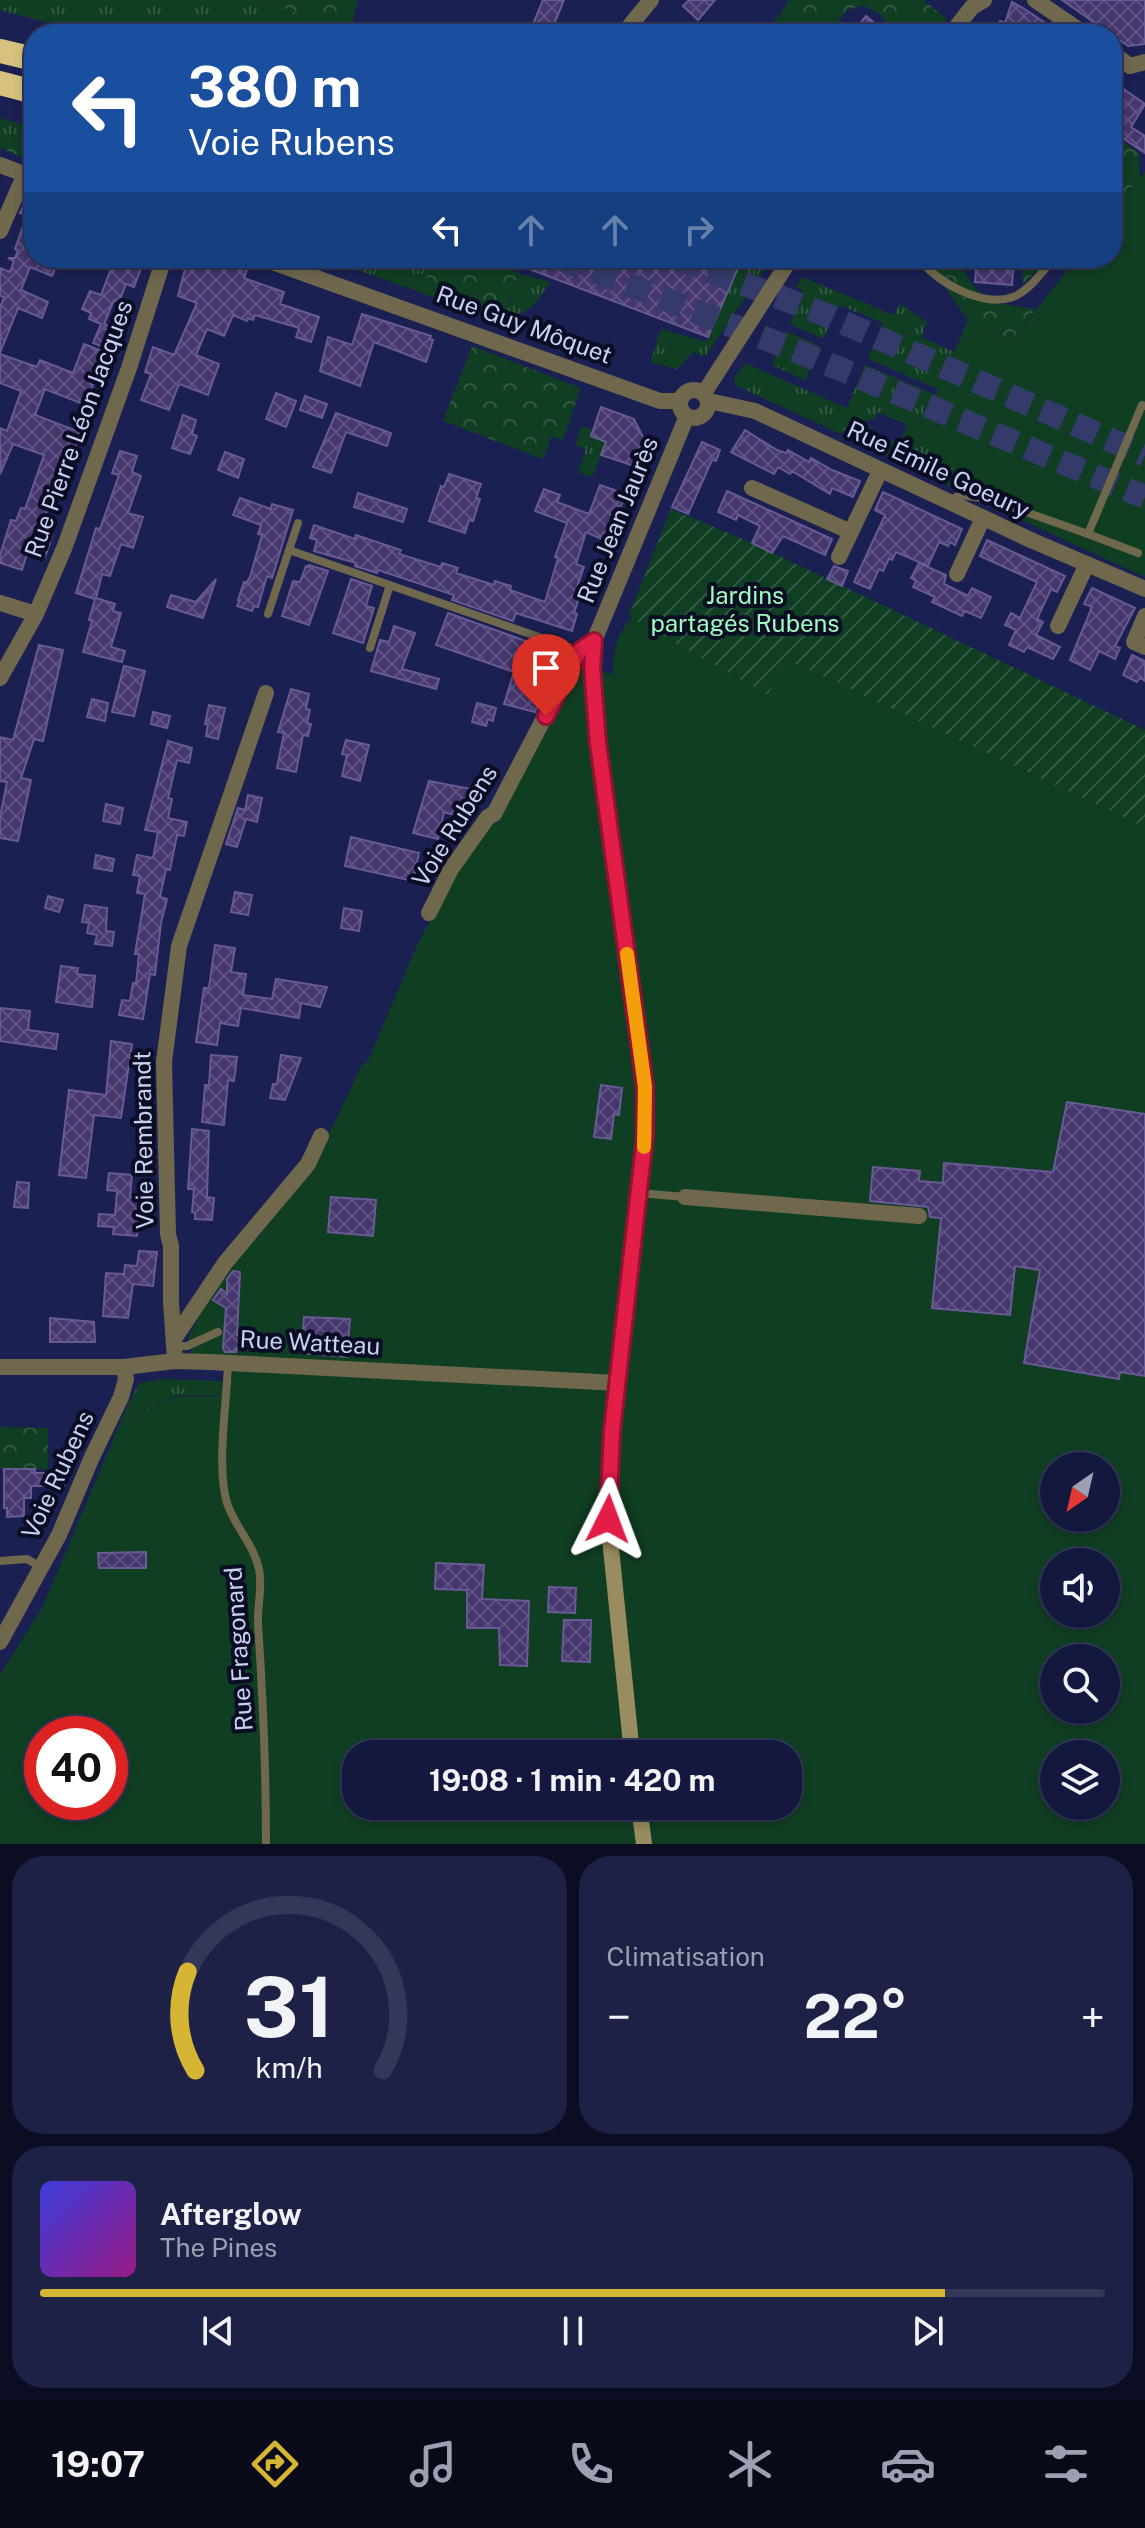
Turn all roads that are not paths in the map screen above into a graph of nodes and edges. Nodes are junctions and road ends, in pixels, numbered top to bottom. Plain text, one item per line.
1 (651, 0) edge
2 (984, 0) edge
3 (1035, 0) edge
4 (631, 24) edge
5 (959, 24) edge
6 (1070, 24) edge
7 (0, 51) edge
8 (24, 57) edge
9 (1122, 60) edge
10 (1145, 62) edge
11 (0, 83) edge
12 (24, 89) edge
13 (0, 165) edge
14 (24, 174) edge
15 (24, 185) edge
16 (0, 231) edge
17 (161, 268) edge
18 (289, 268) edge
19 (785, 268) edge
20 (927, 268) edge
21 (1044, 268) edge
22 (706, 397) junction
23 (1145, 406) edge
24 (683, 408) junction
25 (880, 471) junction
26 (752, 488) dead end
27 (953, 504) junction
28 (983, 518) junction
29 (298, 523) dead end
30 (851, 532) junction
31 (1088, 534) junction
32 (289, 550) junction
33 (1138, 553) dead end
34 (839, 557) dead end
35 (1087, 564) junction
36 (957, 574) dead end
37 (390, 585) junction
38 (1145, 589) edge
39 (0, 603) edge
40 (36, 614) junction
41 (268, 614) dead end
42 (1145, 616) edge
43 (1058, 626) dead end
44 (594, 641) junction
45 (1145, 647) edge
46 (370, 648) dead end
47 (579, 651) junction
48 (0, 678) edge
49 (266, 693) dead end
50 (429, 913) dead end
51 (321, 1136) dead end
52 (639, 1193) junction
53 (685, 1197) joint
54 (919, 1216) dead end
55 (218, 1332) dead end
56 (175, 1349) junction
57 (228, 1363) junction
58 (0, 1367) edge
59 (124, 1367) junction
60 (618, 1383) junction
61 (0, 1561) edge
62 (41, 1567) junction
63 (0, 1642) edge
64 (631, 1740) edge
65 (641, 1820) edge
66 (266, 1844) edge
67 (644, 1844) edge

1 - 4 street
2 - 5 street
3 - 6 street
7 - 8 highway
9 - 10 street
11 - 12 highway
13 - 14 street
15 - 16 street
17 - 40 street, Rue Pierre Léon Jacques
18 - 24 street, Rue Guy Môquet
19 - 22 street
20 - 21 lane
22 - 24 street
22 - 24 street
22 - 25 street, Rue Émile Goeury
23 - 31 lane
24 - 44 street, Rue Jean Jaurès
25 - 27 street, Rue Émile Goeury
25 - 30 street
26 - 30 street
27 - 28 street, Rue Émile Goeury
27 - 31 lane
28 - 35 street, Rue Émile Goeury
28 - 36 street
29 - 32 lane
30 - 34 street
31 - 33 lane
32 - 37 lane
32 - 41 lane
35 - 38 street, Rue Émile Goeury
35 - 43 street
37 - 46 lane
37 - 47 lane
39 - 40 street
40 - 48 street, Rue Pierre Léon Jacques
42 - 45 street
44 - 47 street, Voie Rubens
44 - 52 street
47 - 50 street, Voie Rubens
49 - 56 street, Voie Rembrandt
51 - 56 street
52 - 53 lane
52 - 60 street
53 - 54 street
55 - 56 lane
56 - 57 street, Rue Watteau
56 - 59 street, Rue Watteau
57 - 60 street, Rue Watteau
57 - 66 lane, Rue Fragonard
58 - 59 street, Rue Watteau
59 - 62 street, Voie Rubens
60 - 64 street
61 - 62 lane
62 - 63 street, Voie Rubens
65 - 67 street

